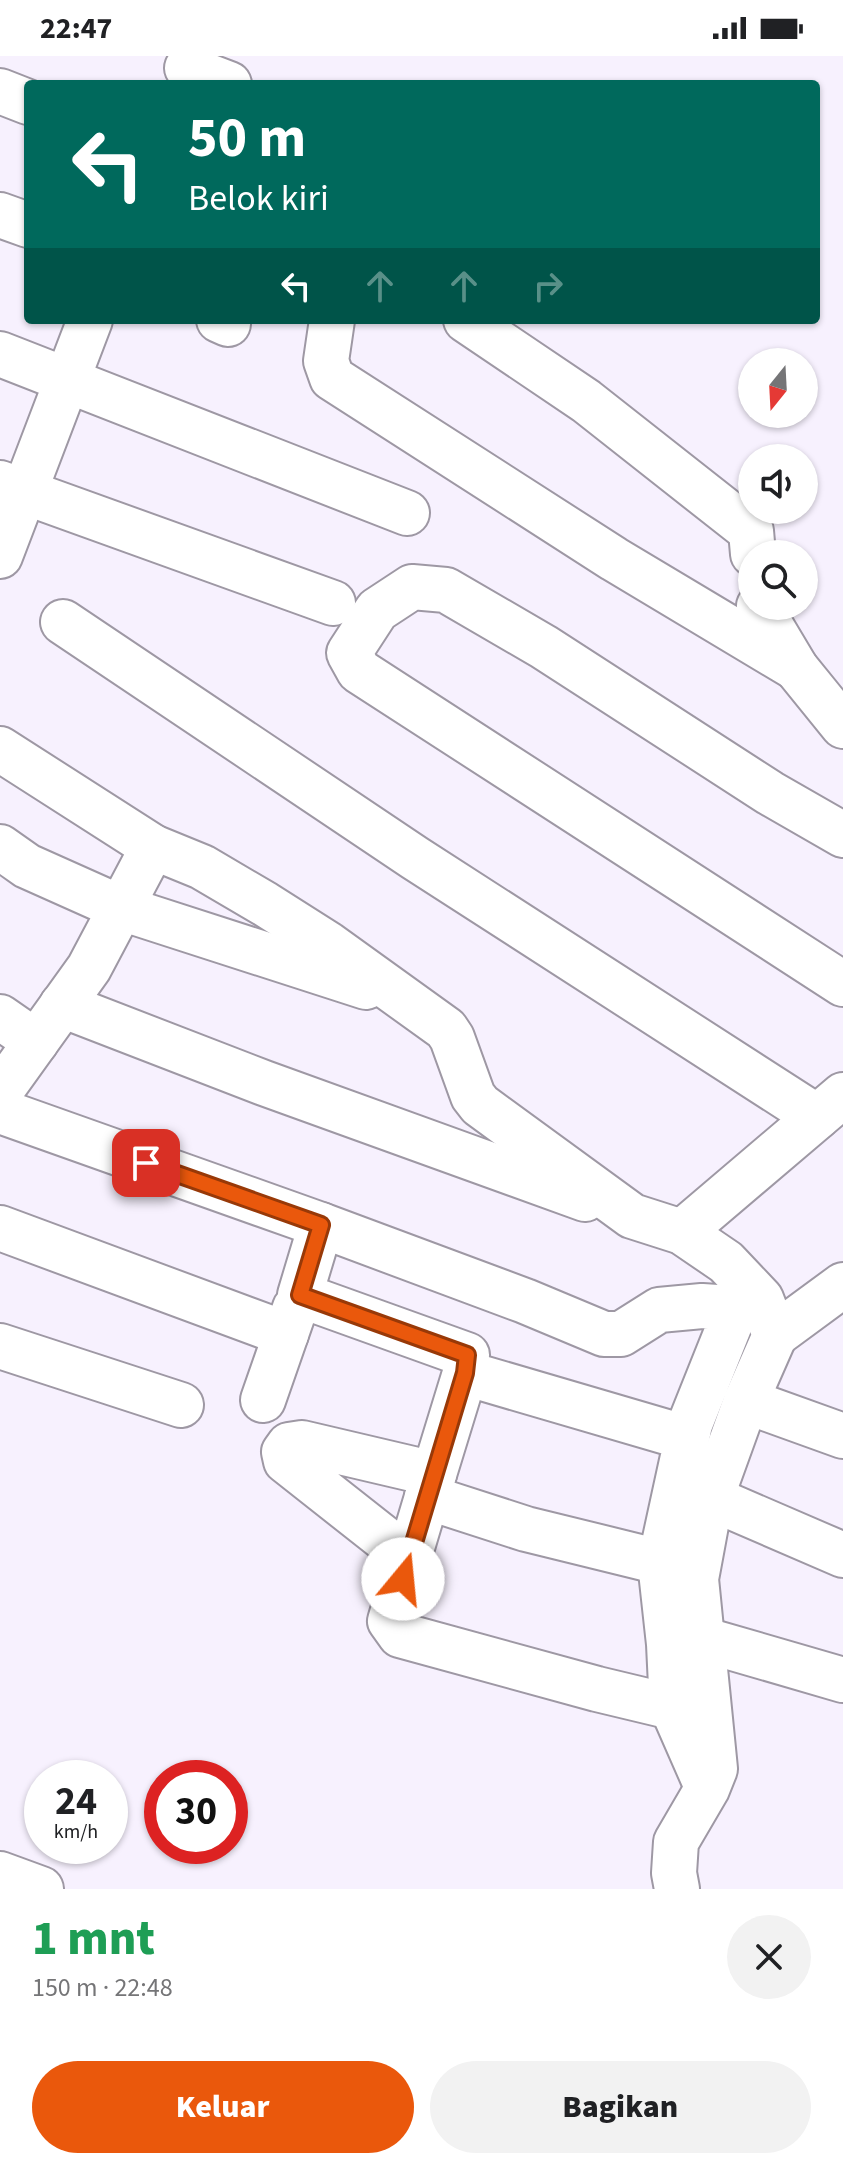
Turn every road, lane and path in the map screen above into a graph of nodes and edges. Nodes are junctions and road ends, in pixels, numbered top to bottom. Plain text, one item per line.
1 (186, 69) edge
2 (218, 80) edge
3 (0, 91) edge
4 (24, 100) edge
5 (0, 215) edge
6 (24, 224) edge
7 (88, 324) edge
8 (331, 324) edge
9 (472, 324) edge
10 (0, 354) edge
11 (67, 381) junction
12 (12, 487) edge
13 (407, 513) dead end
14 (752, 540) edge
15 (0, 556) edge
16 (333, 603) dead end
17 (767, 620) edge
18 (63, 622) dead end
19 (796, 668) junction
20 (843, 726) edge
21 (0, 749) edge
22 (843, 835) edge
23 (0, 847) edge
24 (153, 847) junction
25 (121, 908) junction
26 (843, 984) edge
27 (406, 1000) junction
28 (62, 1005) junction
29 (0, 1017) edge
30 (36, 1042) junction
31 (0, 1092) edge
32 (830, 1106) edge
33 (0, 1111) edge
34 (632, 1216) junction
35 (321, 1225) junction
36 (0, 1228) edge
37 (682, 1232) junction
38 (835, 1300) edge
39 (293, 1314) junction
40 (756, 1314) junction
41 (0, 1346) edge
42 (465, 1373) junction
43 (263, 1400) dead end
44 (746, 1401) junction
45 (181, 1405) dead end
46 (843, 1436) edge
47 (687, 1438) junction
48 (431, 1486) junction
49 (711, 1498) junction
50 (843, 1555) edge
51 (409, 1558) junction
52 (660, 1562) junction
53 (702, 1639) junction
54 (843, 1680) edge
55 (672, 1707) junction
56 (707, 1789) junction
57 (0, 1874) edge
58 (41, 1889) edge
59 (677, 1889) edge

1 - 2 street
3 - 4 street
5 - 6 street
7 - 11 street
8 - 19 street
9 - 14 street
10 - 11 street
11 - 12 street
11 - 13 street
12 - 15 street
12 - 16 street
17 - 19 street
18 - 32 street
19 - 20 street
21 - 24 street
22 - 26 street
23 - 25 street
24 - 25 street
24 - 27 street
25 - 27 street
25 - 28 street
27 - 34 street
28 - 30 street
28 - 34 street
29 - 30 street
30 - 31 street
32 - 37 street
33 - 35 street
34 - 37 street
35 - 39 street
35 - 40 street
36 - 39 street
37 - 40 street
38 - 40 street
39 - 42 street
39 - 43 street
40 - 44 street
40 - 47 street
41 - 45 street
42 - 47 street
42 - 48 street
44 - 46 street
44 - 49 street
47 - 52 street
48 - 51 street
48 - 51 street
48 - 52 street
49 - 50 street
49 - 53 street
51 - 55 street
52 - 55 street
53 - 54 street
53 - 56 street
55 - 56 street
56 - 59 street
57 - 58 street

